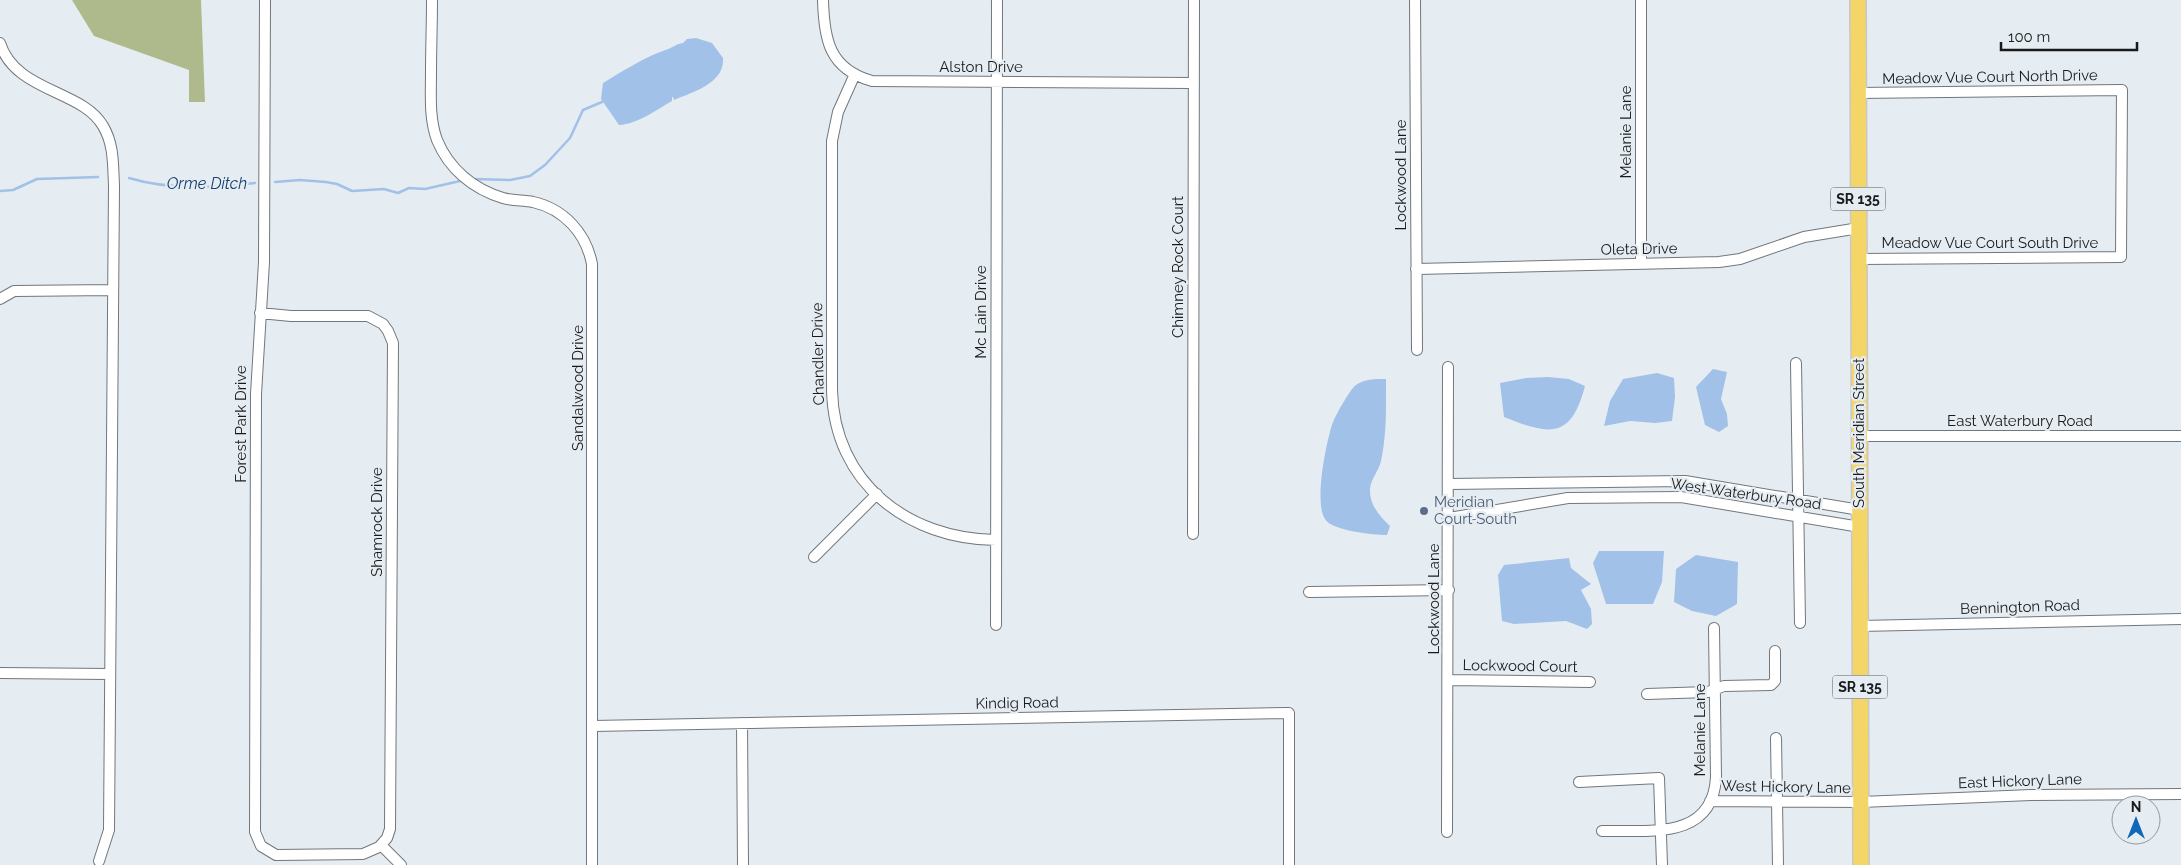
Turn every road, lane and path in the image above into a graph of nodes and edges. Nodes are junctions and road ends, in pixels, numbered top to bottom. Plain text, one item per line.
1 (265, 0) edge
2 (432, 0) edge
3 (823, 0) edge
4 (997, 0) edge
5 (1194, 0) edge
6 (1415, 0) edge
7 (1640, 0) edge
8 (1858, 0) edge
9 (0, 43) edge
10 (856, 74) junction
11 (997, 82) junction
12 (1194, 84) junction
13 (1858, 93) junction
14 (1858, 228) junction
15 (2120, 257) joint
16 (1859, 259) junction
17 (1641, 264) junction
18 (1416, 269) junction
19 (112, 290) junction
20 (0, 298) edge
21 (260, 313) junction
22 (1417, 350) dead end
23 (1796, 363) dead end
24 (1448, 367) dead end
25 (1859, 436) junction
26 (2181, 436) edge
27 (1449, 484) junction
28 (877, 494) junction
29 (1798, 500) junction
30 (1860, 510) junction
31 (1799, 517) junction
32 (1449, 518) junction
33 (1860, 527) junction
34 (1193, 534) dead end
35 (996, 540) junction
36 (814, 557) dead end
37 (1449, 590) junction
38 (1310, 592) dead end
39 (2181, 619) edge
40 (1800, 623) dead end
41 (996, 624) dead end
42 (1860, 626) junction
43 (1714, 628) dead end
44 (1775, 651) dead end
45 (0, 673) edge
46 (110, 674) junction
47 (1449, 680) junction
48 (1590, 682) dead end
49 (1715, 690) junction
50 (1647, 694) dead end
51 (742, 723) junction
52 (593, 726) junction
53 (1776, 738) dead end
54 (1579, 782) dead end
55 (2181, 794) edge
56 (1710, 801) junction
57 (1777, 802) junction
58 (1861, 802) junction
59 (1661, 830) junction
60 (1602, 831) dead end
61 (1447, 832) dead end
62 (381, 845) junction
63 (99, 861) dead end
64 (401, 865) edge
65 (592, 865) edge
66 (743, 865) edge
67 (1289, 865) edge
68 (1662, 865) edge
69 (1778, 865) edge
70 (1861, 865) edge

1 - 21 street, Forest Park Drive
2 - 52 street, Sandalwood Drive
3 - 10 street, Alston Drive
4 - 11 street, Mc Lain Drive
5 - 12 street, Chimney Rock Court
6 - 18 street, Lockwood Lane
7 - 17 street, Melanie Lane
8 - 13 main road, South Meridian Street / SR 135
9 - 19 street
10 - 11 street, Alston Drive
10 - 28 street, Chandler Drive
11 - 12 street, Alston Drive
11 - 35 street, Mc Lain Drive
12 - 34 street, Chimney Rock Court
13 - 14 main road, South Meridian Street / SR 135
13 - 15 street, Meadow Vue Court North Drive
14 - 16 main road, South Meridian Street / SR 135
14 - 17 street, Oleta Drive
15 - 16 street, Meadow Vue Court South Drive
16 - 25 main road, South Meridian Street / SR 135
17 - 18 street, Oleta Drive
18 - 22 street, Lockwood Lane
19 - 20 street
19 - 46 street
21 - 62 street, Shamrock Drive
21 - 62 street, Forest Park Drive
23 - 29 street
24 - 27 street, Lockwood Lane
25 - 26 street, East Waterbury Road
25 - 30 main road, South Meridian Street / SR 135
27 - 29 street, West Waterbury Road
27 - 32 street, Lockwood Lane
28 - 35 street, Chandler Drive
28 - 36 street
29 - 30 street, West Waterbury Road
29 - 31 street
30 - 33 main road, South Meridian Street / SR 135
31 - 32 street, West Waterbury Road
31 - 33 street, West Waterbury Road
31 - 40 street
32 - 37 street, Lockwood Lane
33 - 42 main road, South Meridian Street / SR 135
35 - 41 street, Mc Lain Drive
37 - 38 street
37 - 47 street, Lockwood Lane
39 - 42 street, Bennington Road
42 - 58 main road, South Meridian Street / SR 135
43 - 49 street, Melanie Lane
44 - 49 street
45 - 46 street
46 - 63 street
47 - 48 street, Lockwood Court
47 - 61 street, Lockwood Lane
49 - 50 street
49 - 56 street, Melanie Lane
51 - 52 street, Kindig Road
51 - 66 street
51 - 67 street, Kindig Road
52 - 65 street, Sandalwood Drive
53 - 57 street
54 - 59 street
55 - 58 street, East Hickory Lane
56 - 57 street, West Hickory Lane
56 - 59 street, Melanie Lane
57 - 58 street, West Hickory Lane
57 - 69 street
58 - 70 main road, South Meridian Street / SR 135
59 - 60 street
59 - 68 street
62 - 64 street

